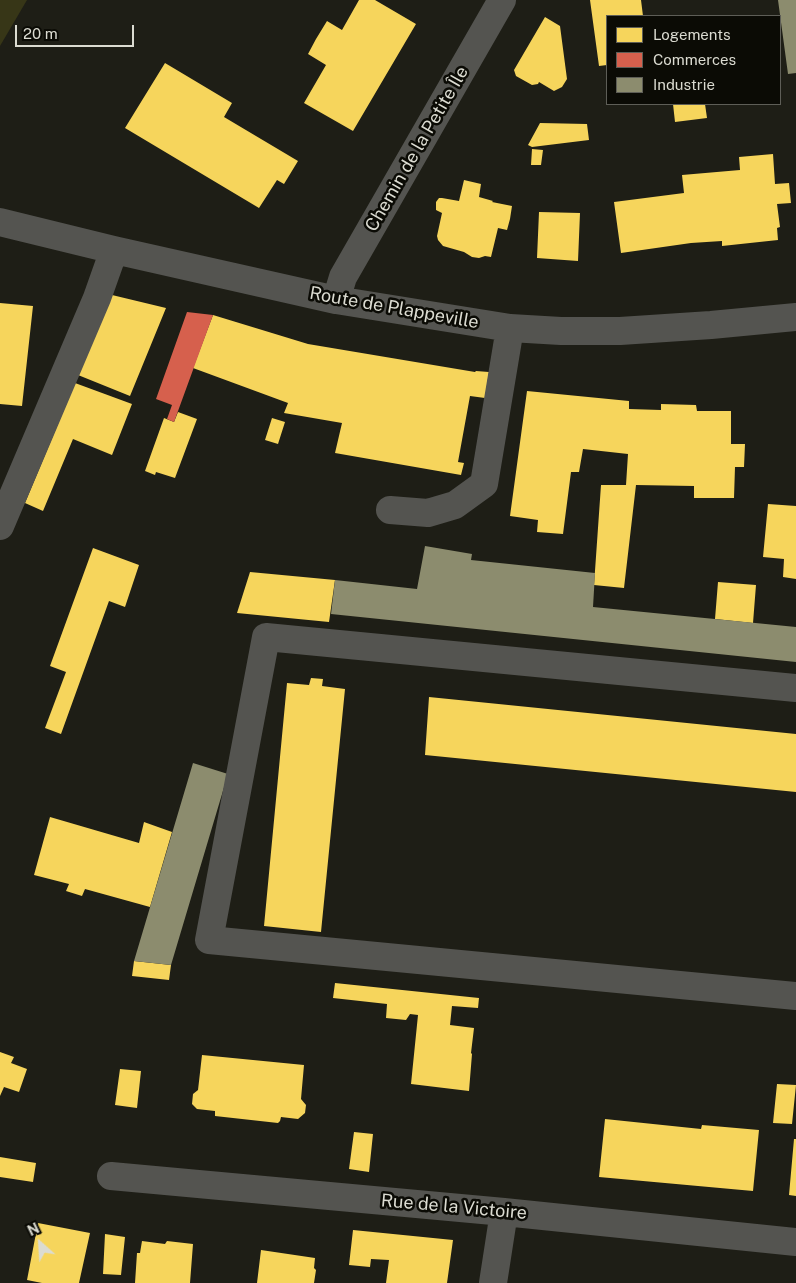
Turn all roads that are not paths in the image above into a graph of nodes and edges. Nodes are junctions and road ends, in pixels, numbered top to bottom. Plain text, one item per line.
1 (502, 0) edge
2 (0, 222) edge
3 (114, 250) junction
4 (336, 300) junction
5 (796, 317) edge
6 (510, 328) junction
7 (390, 510) dead end
8 (0, 526) edge
9 (796, 688) edge
10 (796, 996) edge
11 (111, 1176) dead end
12 (504, 1212) junction
13 (796, 1242) edge
14 (493, 1283) edge

1 - 4 street, Chemin de la Petite Île
2 - 3 street, Route de Plappeville
3 - 4 street, Route de Plappeville
3 - 8 street
4 - 6 street, Route de Plappeville
5 - 6 street, Route de Plappeville
6 - 7 street
9 - 10 street
11 - 12 street, Rue de la Victoire
12 - 13 street, Rue de la Victoire
12 - 14 street

